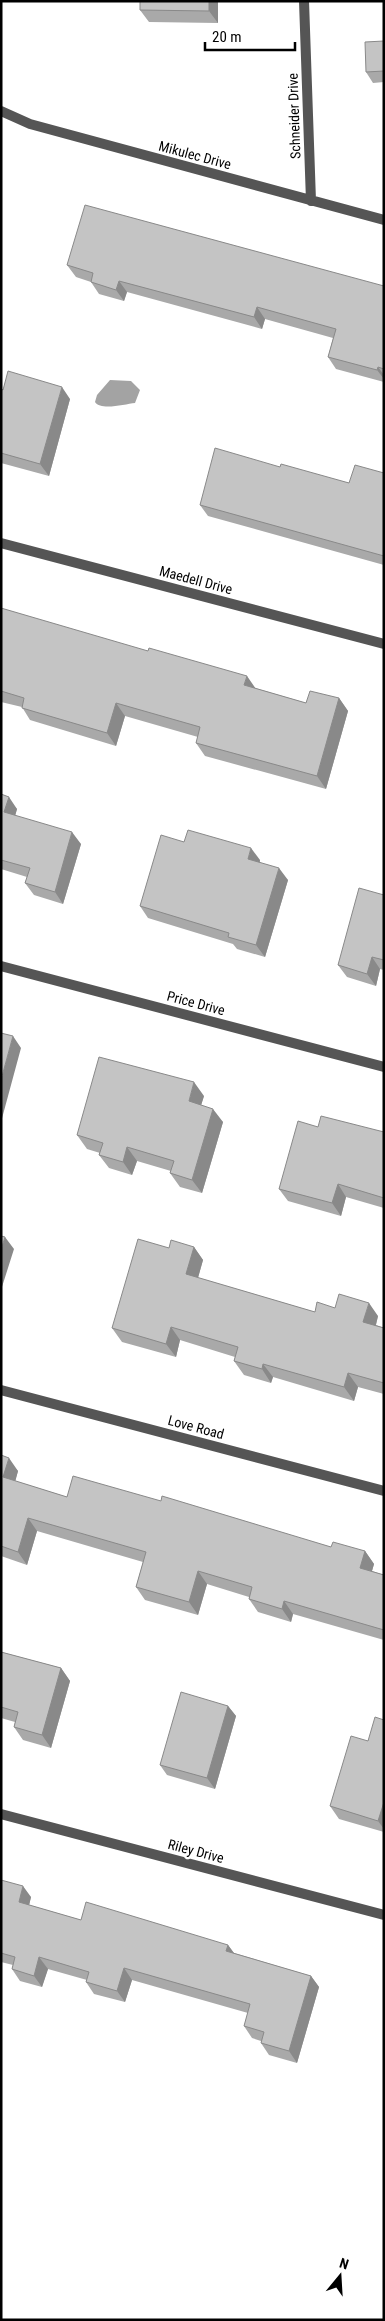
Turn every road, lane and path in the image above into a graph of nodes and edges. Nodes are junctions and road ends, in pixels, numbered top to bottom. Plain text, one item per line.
1 (304, 1) edge
2 (1, 111) edge
3 (311, 200) junction
4 (384, 220) edge
5 (1, 543) edge
6 (384, 644) edge
7 (1, 966) edge
8 (384, 1067) edge
9 (1, 1390) edge
10 (384, 1491) edge
11 (1, 1814) edge
12 (384, 1915) edge

1 - 3 street, Schneider Drive
2 - 3 street, Mikulec Drive
3 - 4 street, Mikulec Drive
5 - 6 street, Maedell Drive
7 - 8 street, Price Drive
9 - 10 street, Love Road
11 - 12 street, Riley Drive

